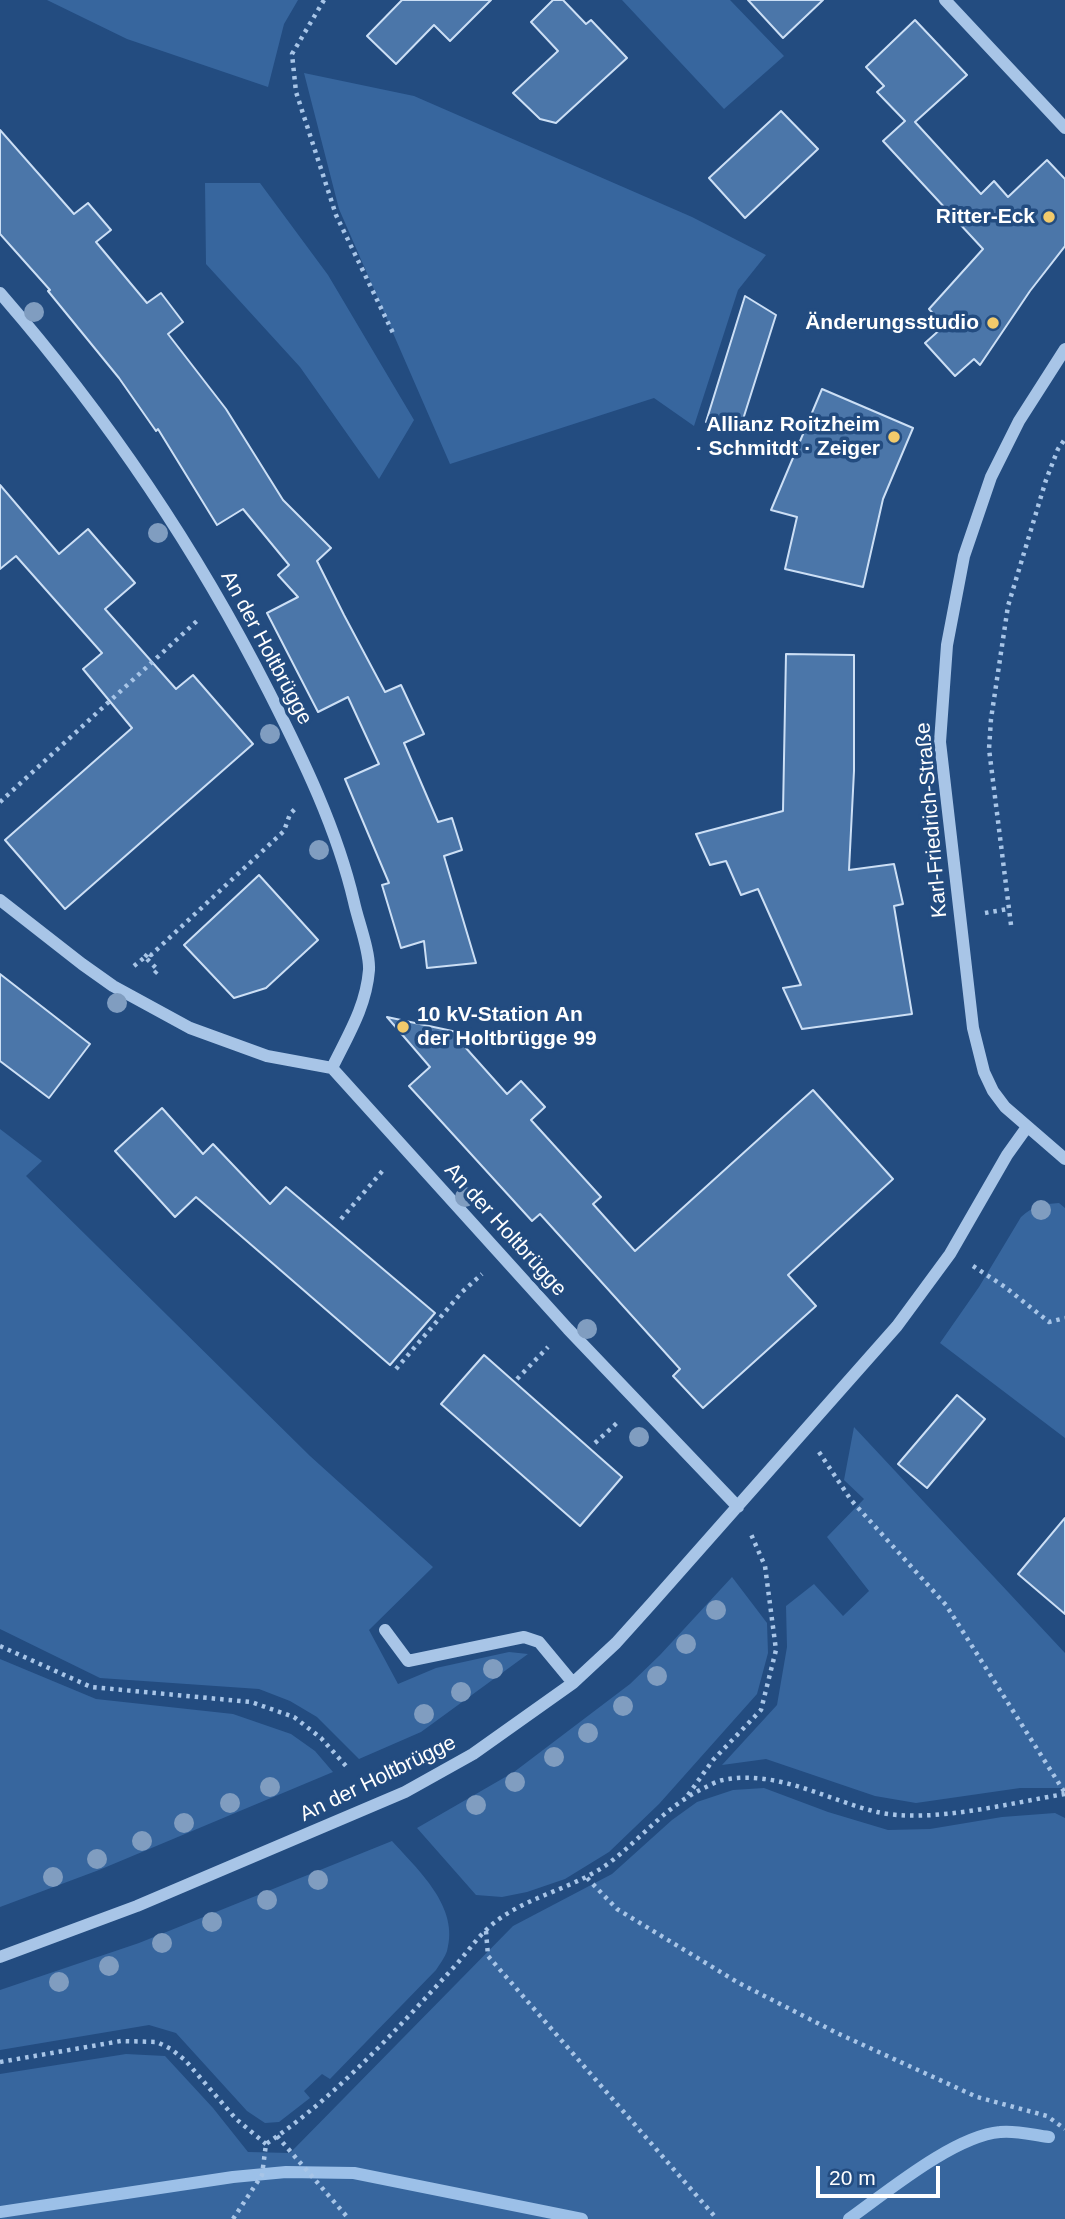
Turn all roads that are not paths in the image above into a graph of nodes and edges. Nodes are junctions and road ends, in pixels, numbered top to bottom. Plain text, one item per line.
1 (945, 0) edge
2 (1065, 128) edge
3 (0, 293) edge
4 (1065, 349) edge
5 (0, 900) edge
6 (332, 1068) junction
7 (1027, 1127) junction
8 (1065, 1158) edge
9 (738, 1507) junction
10 (385, 1630) dead end
11 (573, 1683) junction
12 (0, 1957) edge

1 - 2 street
3 - 6 street, An der Holtbrügge
4 - 7 street, Karl-Friedrich-Straße
5 - 6 street
6 - 9 street, An der Holtbrügge
7 - 8 street, Karl-Friedrich-Straße
7 - 9 street, An der Holtbrügge
9 - 11 street, An der Holtbrügge
10 - 11 street
11 - 12 street, An der Holtbrügge

